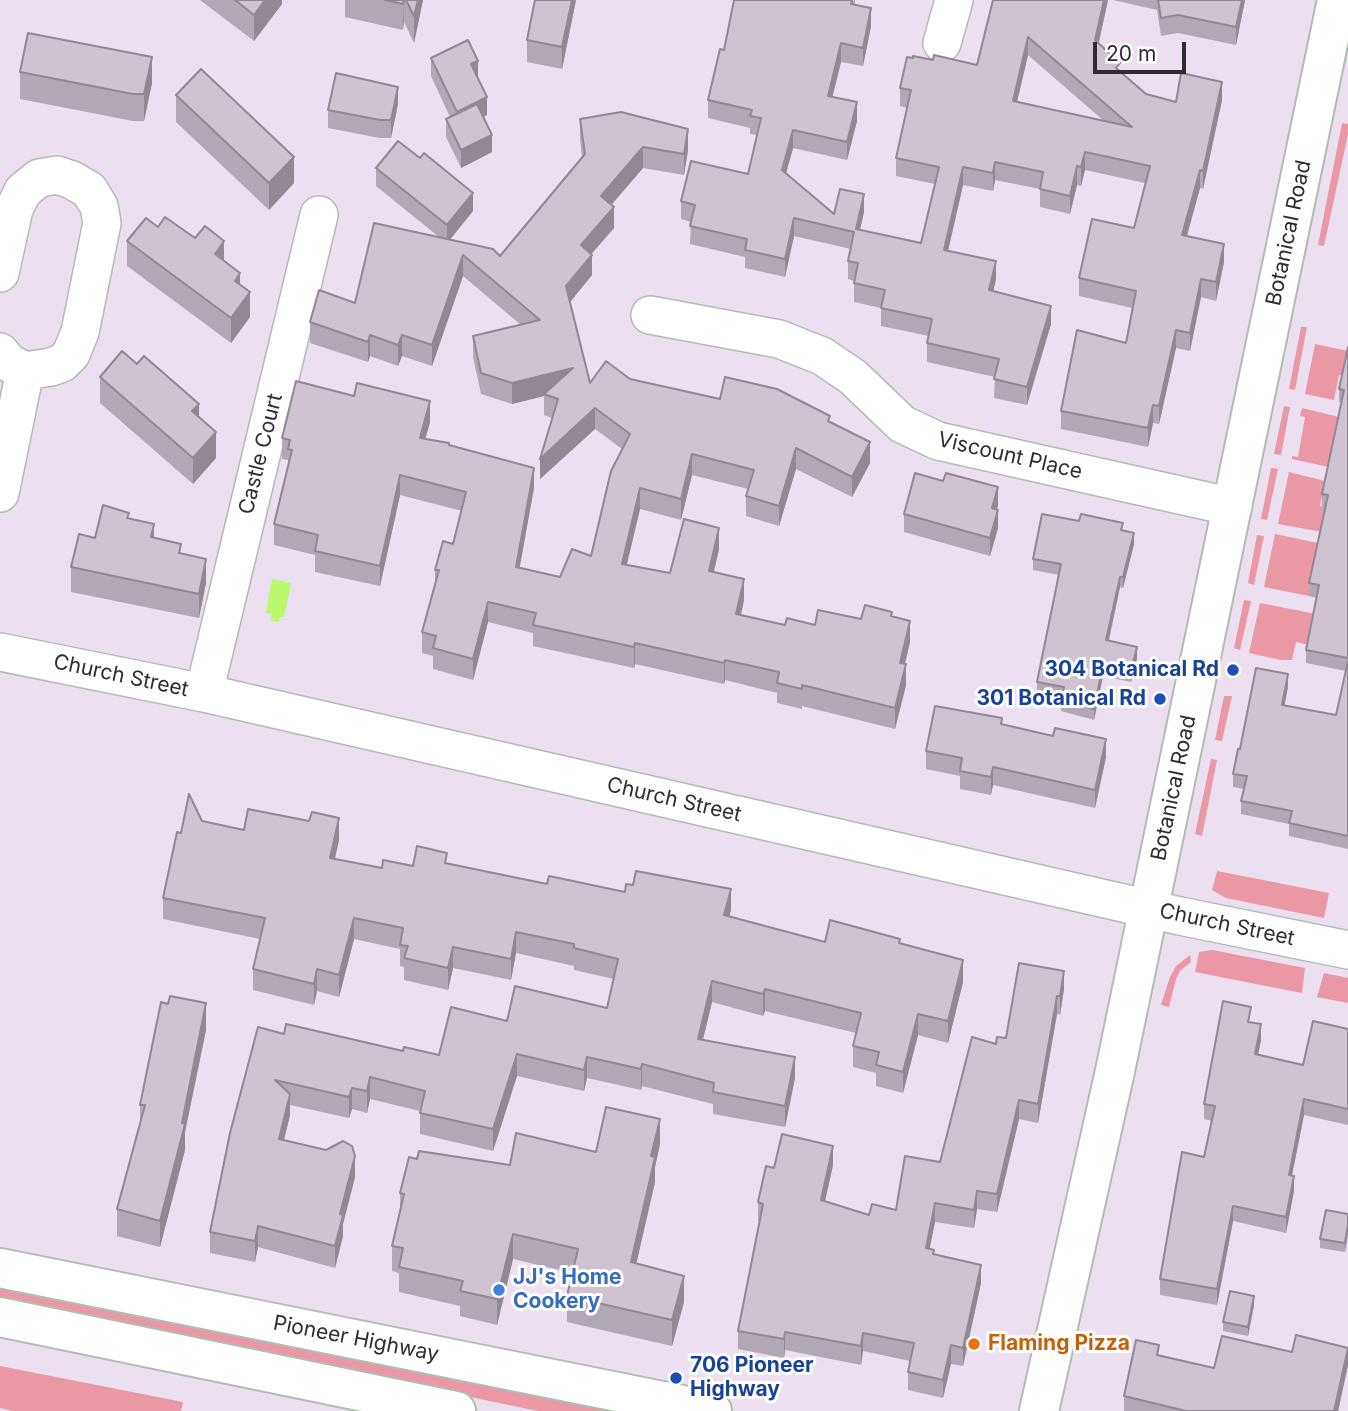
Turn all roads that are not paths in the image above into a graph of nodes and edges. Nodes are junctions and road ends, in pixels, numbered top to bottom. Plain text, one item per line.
1 (954, 0) edge
2 (1337, 0) edge
3 (942, 43) dead end
4 (1337, 55) edge
5 (319, 215) dead end
6 (0, 274) edge
7 (650, 315) dead end
8 (12, 362) edge
9 (0, 493) edge
10 (1233, 507) junction
11 (0, 652) edge
12 (204, 694) junction
13 (1149, 908) junction
14 (1348, 950) edge
15 (0, 1268) edge
16 (0, 1317) edge
17 (456, 1411) edge
18 (712, 1411) edge
19 (1039, 1411) edge

1 - 3 street
2 - 4 main road, Botanical Road
4 - 10 main road, Botanical Road
5 - 12 street, Castle Court
6 - 8 street
7 - 10 street, Viscount Place
8 - 9 street
10 - 13 main road, Botanical Road
11 - 12 street, Church Street
12 - 13 street, Church Street
13 - 14 street, Church Street
13 - 19 main road, Botanical Road
15 - 18 main road, Pioneer Highway
16 - 17 main road

